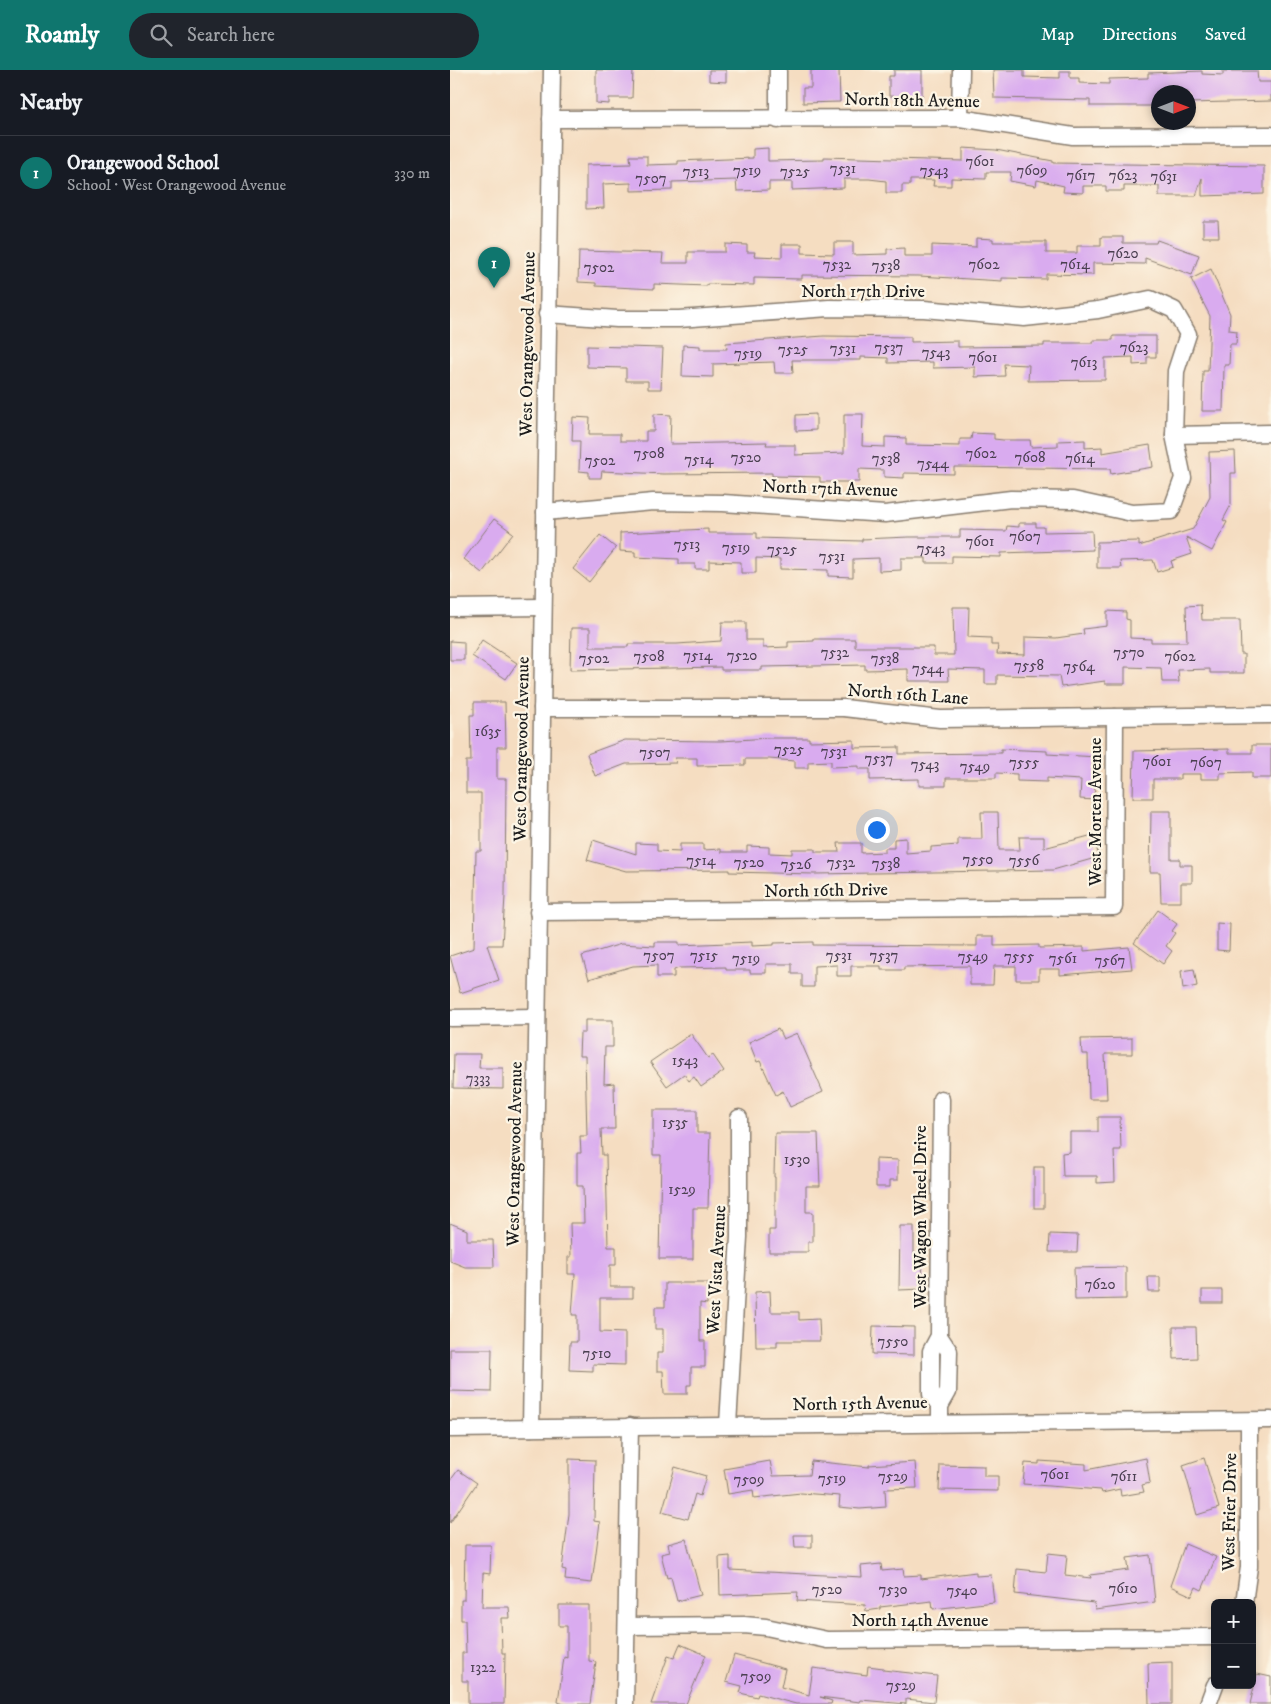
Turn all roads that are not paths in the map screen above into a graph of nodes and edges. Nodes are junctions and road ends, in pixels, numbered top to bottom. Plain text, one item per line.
1 (552, 70) edge
2 (778, 70) edge
3 (960, 70) edge
4 (960, 118) junction
5 (551, 119) junction
6 (778, 120) junction
7 (1271, 135) edge
8 (547, 314) junction
9 (1271, 433) edge
10 (1174, 435) junction
11 (545, 512) junction
12 (543, 607) junction
13 (450, 608) edge
14 (542, 708) junction
15 (1271, 715) edge
16 (1115, 717) junction
17 (1114, 907) joint
18 (538, 912) junction
19 (536, 1017) junction
20 (450, 1018) edge
21 (941, 1099) dead end
22 (738, 1118) dead end
23 (939, 1336) junction
24 (931, 1367) junction
25 (949, 1368) junction
26 (940, 1414) junction
27 (1271, 1420) edge
28 (1249, 1421) junction
29 (728, 1425) junction
30 (630, 1426) junction
31 (530, 1428) junction
32 (450, 1429) edge
33 (1245, 1599) edge
34 (627, 1626) junction
35 (1211, 1637) edge
36 (1214, 1689) edge
37 (625, 1704) edge
38 (1208, 1704) edge

1 - 5 street, West Orangewood Avenue
2 - 6 street
3 - 4 street
4 - 6 street, North 18th Avenue
4 - 7 street, North 18th Avenue
5 - 6 street, North 18th Avenue
5 - 8 street, West Orangewood Avenue
8 - 10 street, North 17th Drive
8 - 11 street, West Orangewood Avenue
9 - 10 street
10 - 11 street, North 17th Avenue
11 - 12 street, West Orangewood Avenue
12 - 13 street
12 - 14 street, West Orangewood Avenue
14 - 16 street, North 16th Lane
14 - 18 street, West Orangewood Avenue
15 - 16 street, North 16th Lane
16 - 17 street, West Morten Avenue
17 - 18 street, North 16th Drive
18 - 19 street, West Orangewood Avenue
19 - 20 street
19 - 31 street, West Orangewood Avenue
21 - 23 street, West Wagon Wheel Drive
22 - 29 street, West Vista Avenue
23 - 24 street, West Wagon Wheel Drive
23 - 25 street, West Wagon Wheel Drive
24 - 25 street
24 - 26 street, West Wagon Wheel Drive
25 - 26 street, West Wagon Wheel Drive
26 - 28 street, North 15th Avenue
26 - 29 street, North 15th Avenue
27 - 28 street, North 15th Avenue
28 - 33 street, West Frier Drive
29 - 30 street, North 15th Avenue
30 - 31 street, North 15th Avenue
30 - 34 street
31 - 32 street, North 15th Avenue
34 - 35 street, North 14th Avenue
34 - 37 street
36 - 38 street

